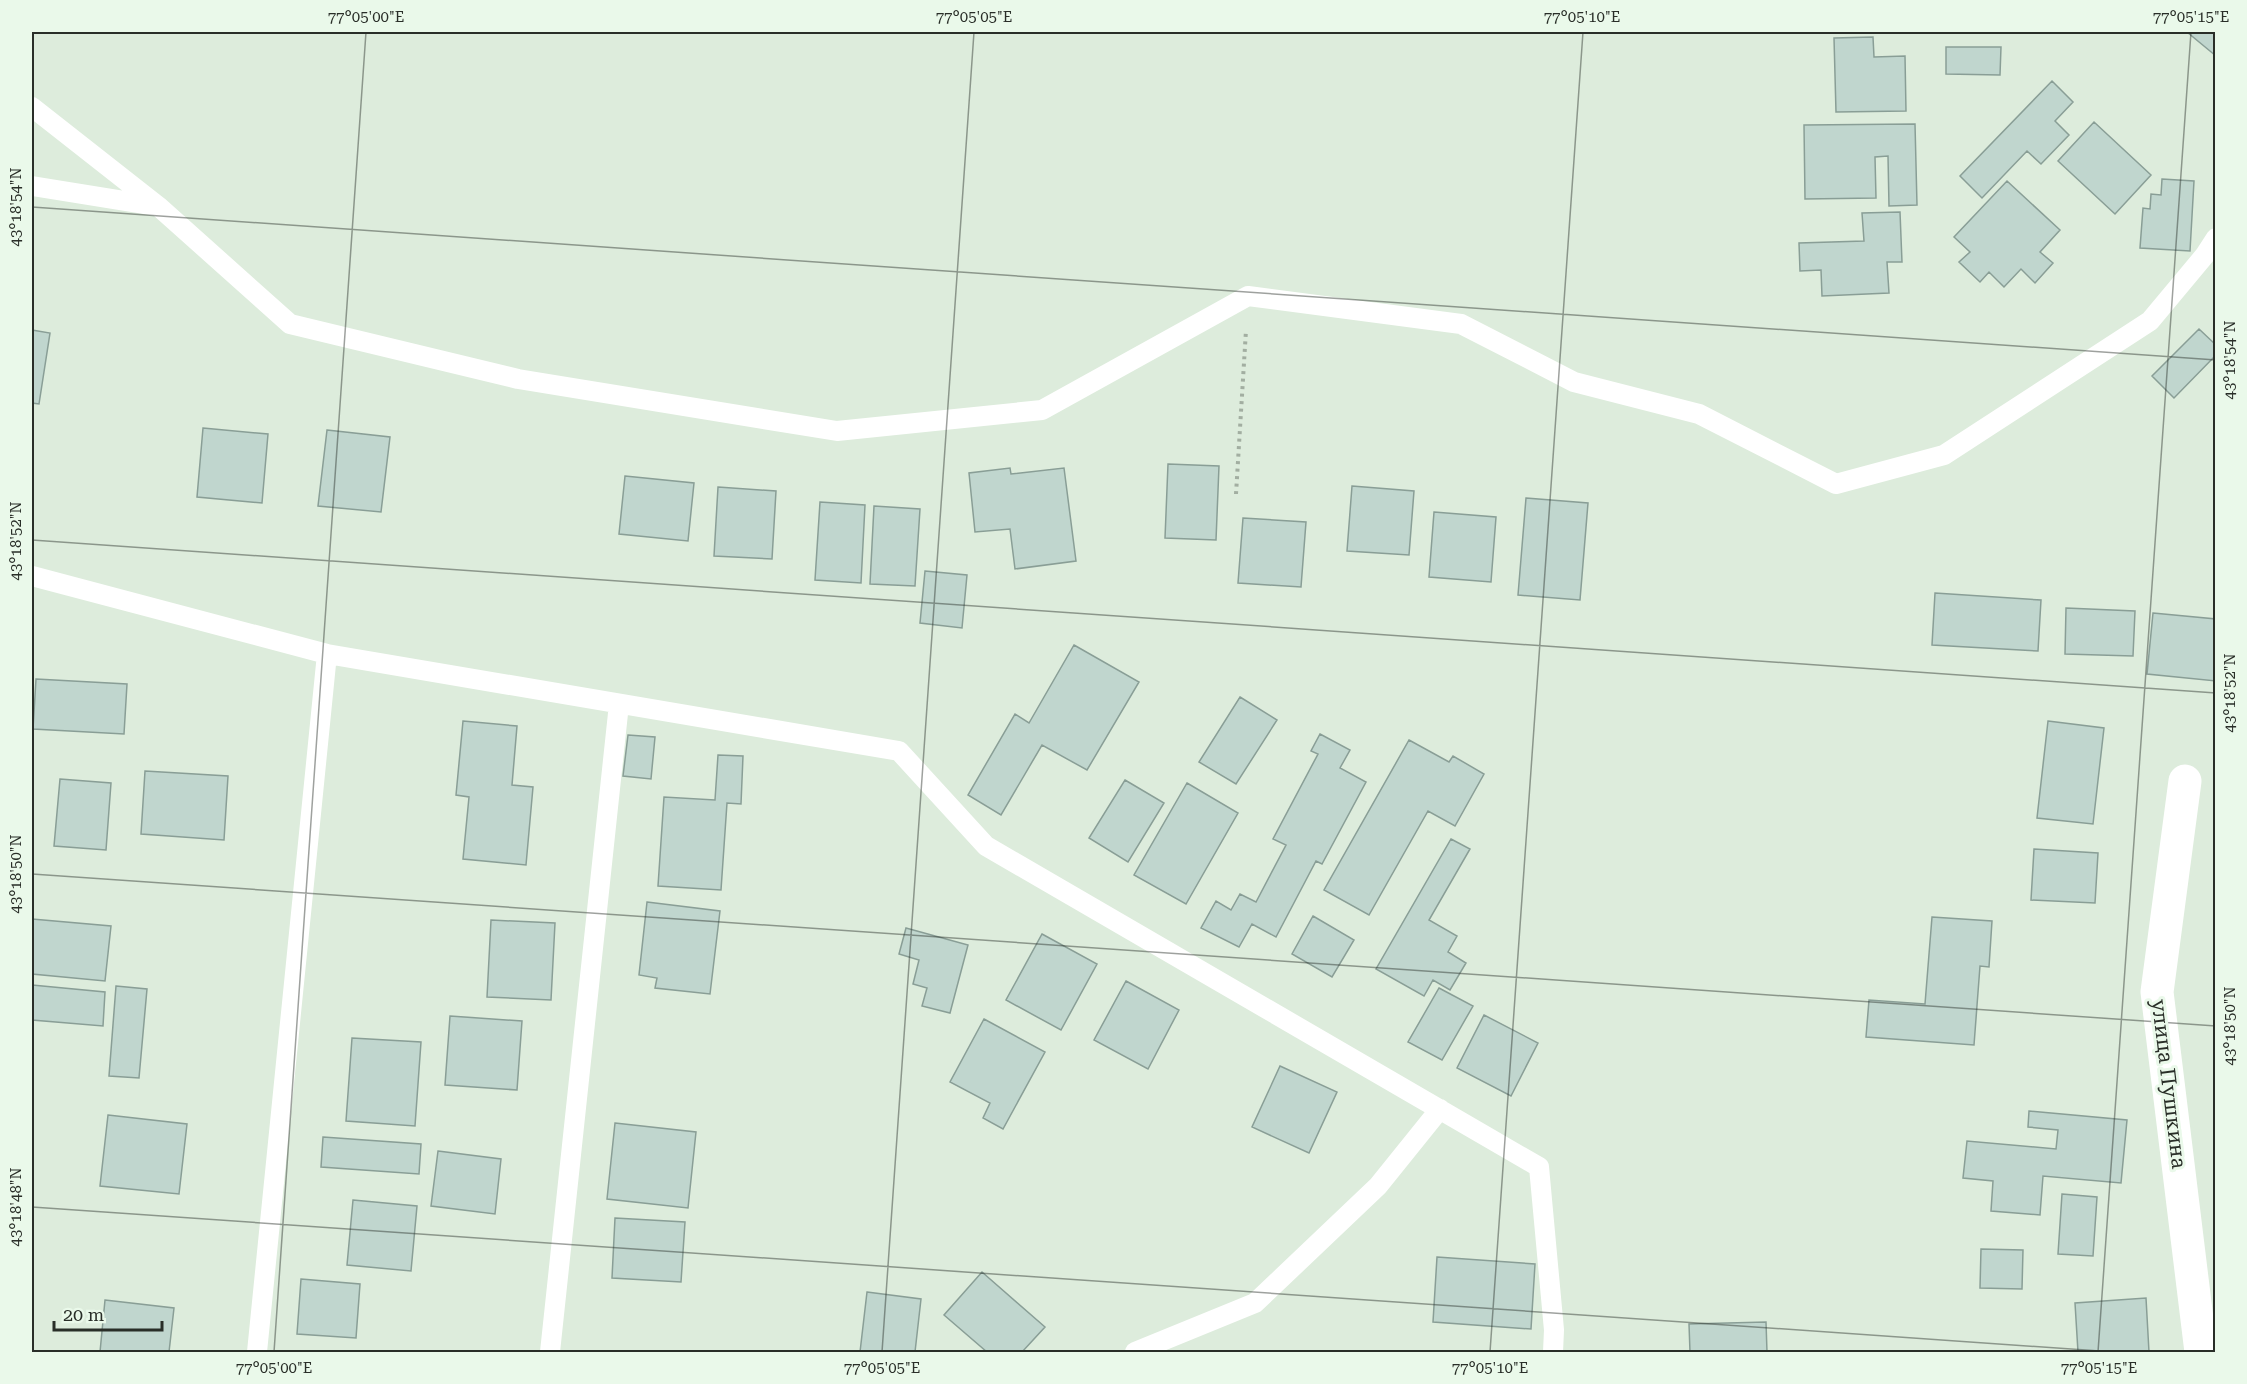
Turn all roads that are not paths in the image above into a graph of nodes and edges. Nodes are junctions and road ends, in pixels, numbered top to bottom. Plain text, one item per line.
1 (32, 107) edge
2 (32, 186) edge
3 (158, 206) junction
4 (2216, 238) edge
5 (32, 576) edge
6 (327, 654) junction
7 (619, 704) junction
8 (2185, 781) dead end
9 (1440, 1109) junction
10 (257, 1353) edge
11 (550, 1353) edge
12 (1135, 1353) edge
13 (1553, 1353) edge
14 (2201, 1353) edge

1 - 3 lane
2 - 3 lane
3 - 4 lane
5 - 6 lane
6 - 7 lane
6 - 10 lane
7 - 9 lane
7 - 11 lane
8 - 14 street, улица Пушкина
9 - 12 lane
9 - 13 lane

